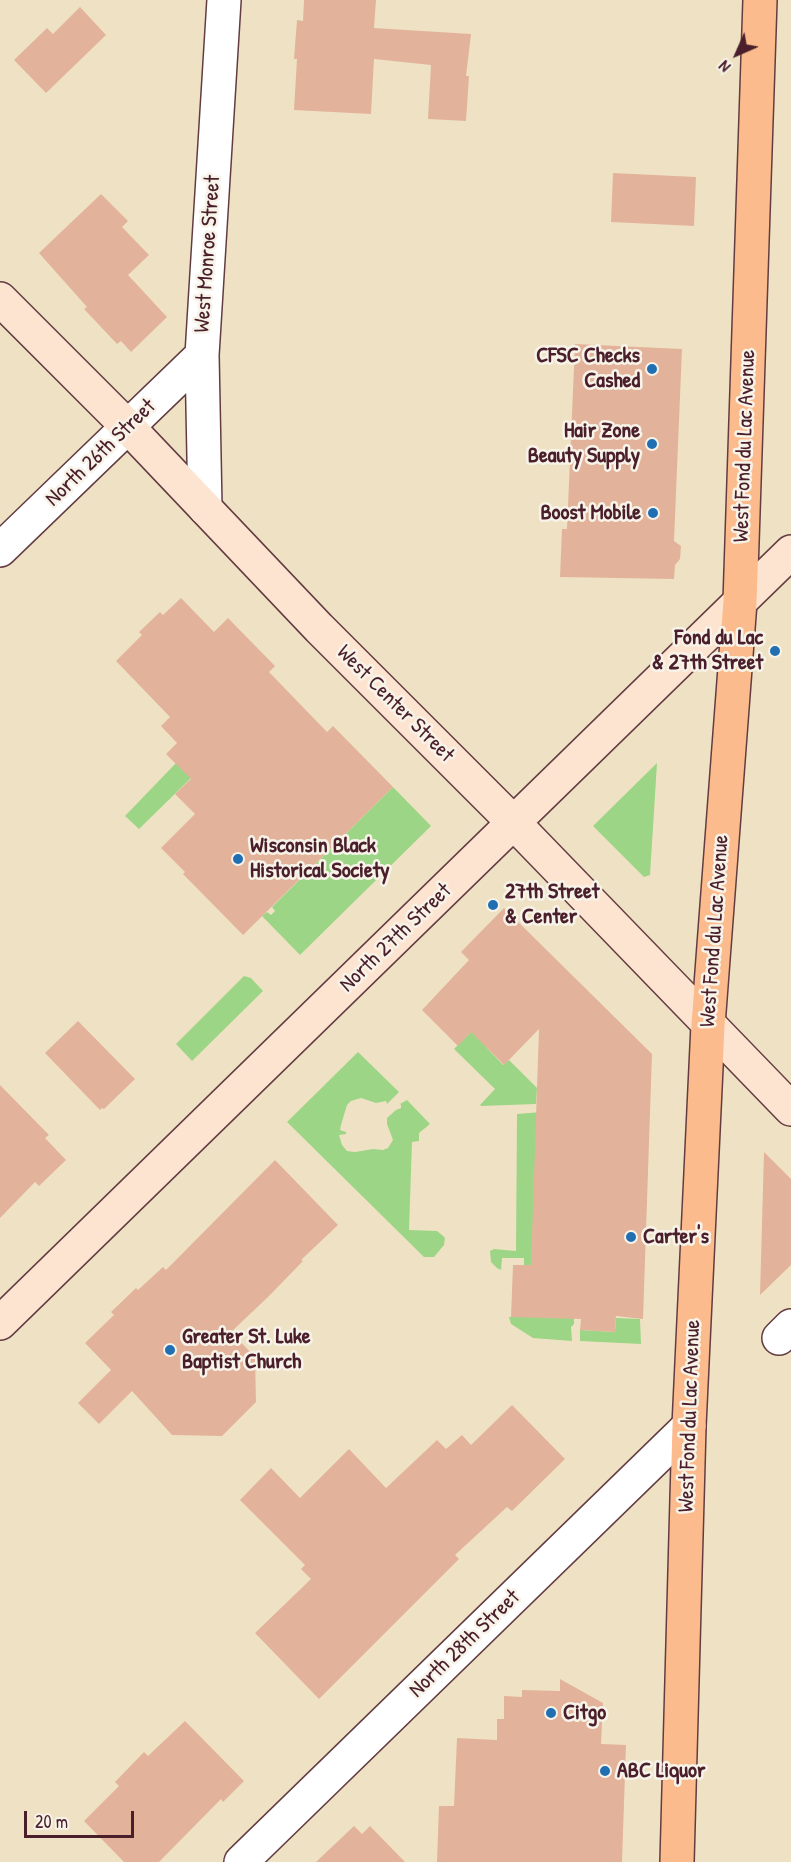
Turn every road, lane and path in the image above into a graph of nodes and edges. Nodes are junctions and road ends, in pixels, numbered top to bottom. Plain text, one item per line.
1 (224, 0) edge
2 (760, 0) edge
3 (0, 298) edge
4 (202, 355) junction
5 (128, 427) junction
6 (205, 508) junction
7 (0, 550) edge
8 (791, 552) edge
9 (740, 602) junction
10 (514, 823) junction
11 (708, 1025) junction
12 (791, 1110) edge
13 (0, 1323) edge
14 (689, 1426) junction
15 (241, 1862) edge
16 (677, 1862) edge

1 - 4 street, West Monroe Street
2 - 9 main road, West Fond du Lac Avenue
3 - 5 street, West Center Street
4 - 5 street, North 26th Street
4 - 6 street, West Monroe Street
5 - 6 street, West Center Street
5 - 7 street, North 26th Street
6 - 10 street, West Center Street
8 - 9 street, North 27th Street
9 - 10 street, North 27th Street
9 - 11 main road, West Fond du Lac Avenue
10 - 11 street, West Center Street
10 - 13 street, North 27th Street
11 - 12 street, West Center Street
11 - 14 main road, West Fond du Lac Avenue
14 - 15 street, North 28th Street
14 - 16 main road, West Fond du Lac Avenue

